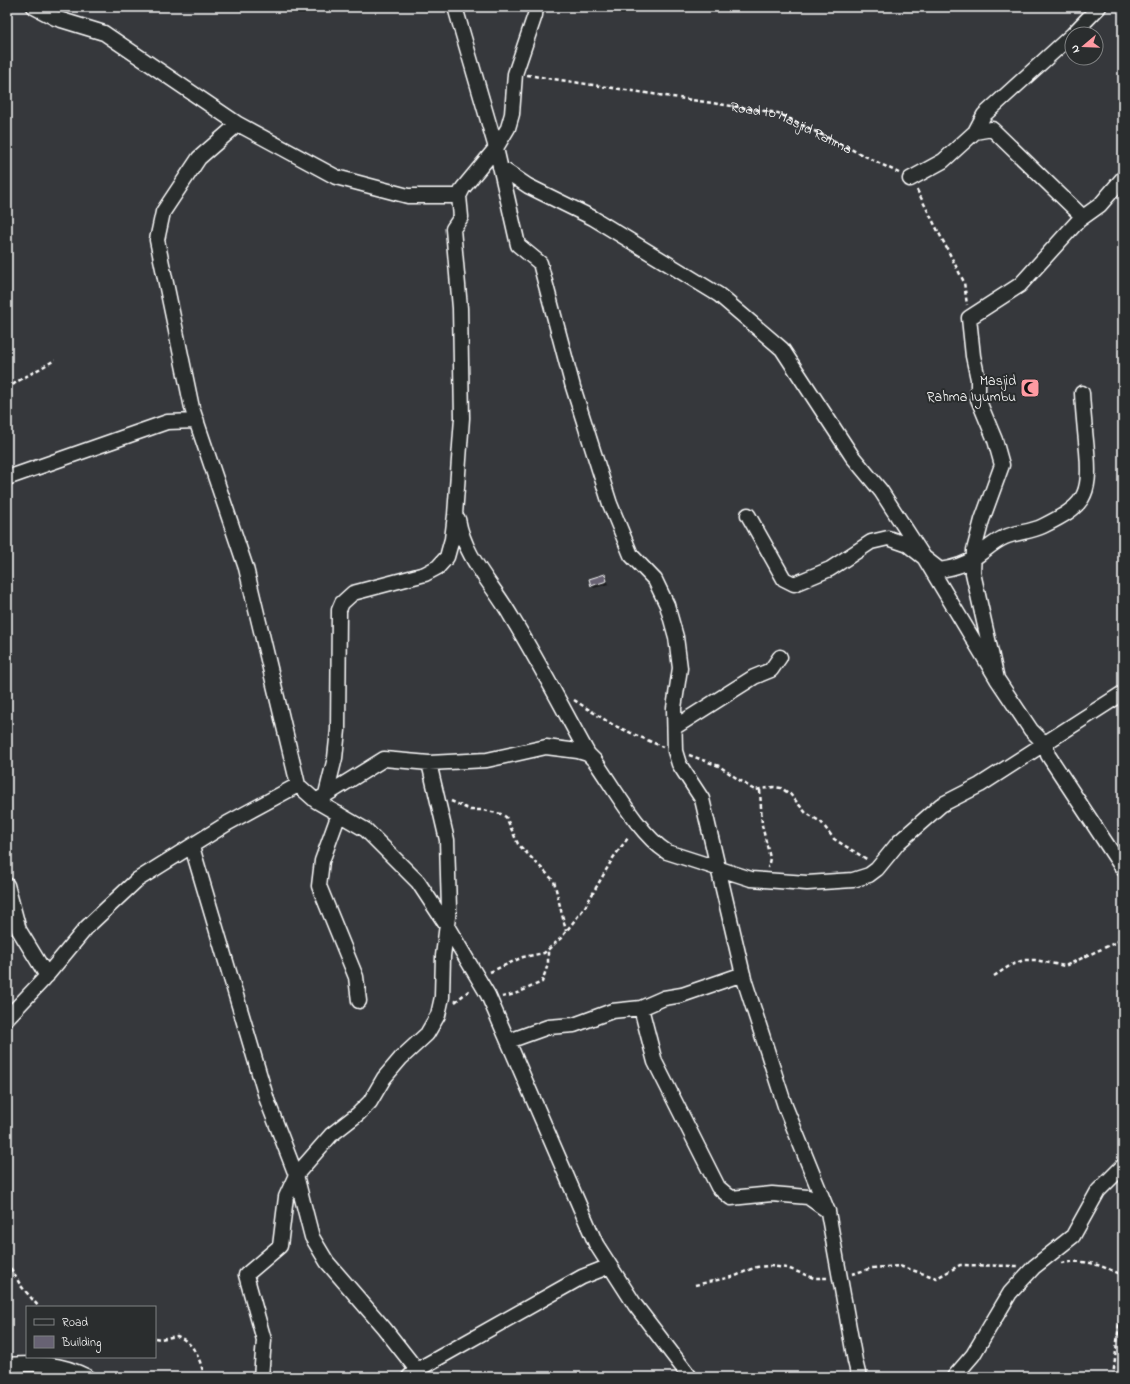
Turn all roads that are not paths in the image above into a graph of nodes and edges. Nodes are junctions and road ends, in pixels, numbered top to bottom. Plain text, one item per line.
1 (34, 7) edge
2 (455, 7) edge
3 (536, 7) edge
4 (1099, 7) edge
5 (1080, 26) edge
6 (1064, 41) edge
7 (238, 124) junction
8 (975, 132) junction
9 (496, 148) junction
10 (500, 167) junction
11 (1123, 178) edge
12 (910, 179) road end
13 (459, 196) junction
14 (1083, 217) junction
15 (1082, 393) dead end
16 (197, 421) junction
17 (7, 478) edge
18 (456, 505) junction
19 (748, 515) dead end
20 (974, 558) junction
21 (925, 559) junction
22 (780, 657) dead end
23 (997, 679) junction
24 (1123, 693) edge
25 (675, 727) junction
26 (1046, 745) junction
27 (588, 754) junction
28 (429, 763) junction
29 (298, 785) junction
30 (321, 797) junction
31 (339, 814) junction
32 (192, 847) junction
33 (1123, 869) edge
34 (719, 870) junction
35 (7, 885) edge
36 (447, 926) junction
37 (743, 974) junction
38 (47, 976) junction
39 (359, 1001) dead end
40 (641, 1008) junction
41 (7, 1018) edge
42 (509, 1041) junction
43 (1123, 1166) edge
44 (296, 1175) junction
45 (828, 1212) junction
46 (610, 1266) junction
47 (7, 1365) edge
48 (413, 1374) edge
49 (88, 1377) edge
50 (262, 1377) edge
51 (690, 1377) edge
52 (859, 1377) edge
53 (954, 1377) edge

1 - 7 street
2 - 9 street
3 - 9 street
4 - 5 street
6 - 8 street
7 - 13 street
7 - 16 street
8 - 12 street
8 - 14 street
9 - 10 street
9 - 13 street
10 - 21 street
10 - 25 street
11 - 14 street
13 - 18 street
14 - 20 street
15 - 20 street
16 - 17 street
16 - 29 street
18 - 27 street
18 - 30 street
19 - 21 street
20 - 21 street
20 - 23 street
21 - 23 street
22 - 25 street
23 - 26 street
24 - 26 street
25 - 34 street
26 - 33 street
26 - 34 street
27 - 28 street
27 - 34 street
28 - 30 street
28 - 36 street
29 - 30 street
29 - 32 street
30 - 31 street
31 - 36 street
31 - 39 street
32 - 38 street
32 - 44 street
34 - 37 street
35 - 38 street
36 - 42 street
36 - 44 street
37 - 40 street
37 - 45 street
38 - 41 street
40 - 42 street
40 - 45 street
42 - 46 street
43 - 53 street
44 - 48 street
44 - 50 street
45 - 52 street
46 - 48 street
46 - 51 street
47 - 49 street

